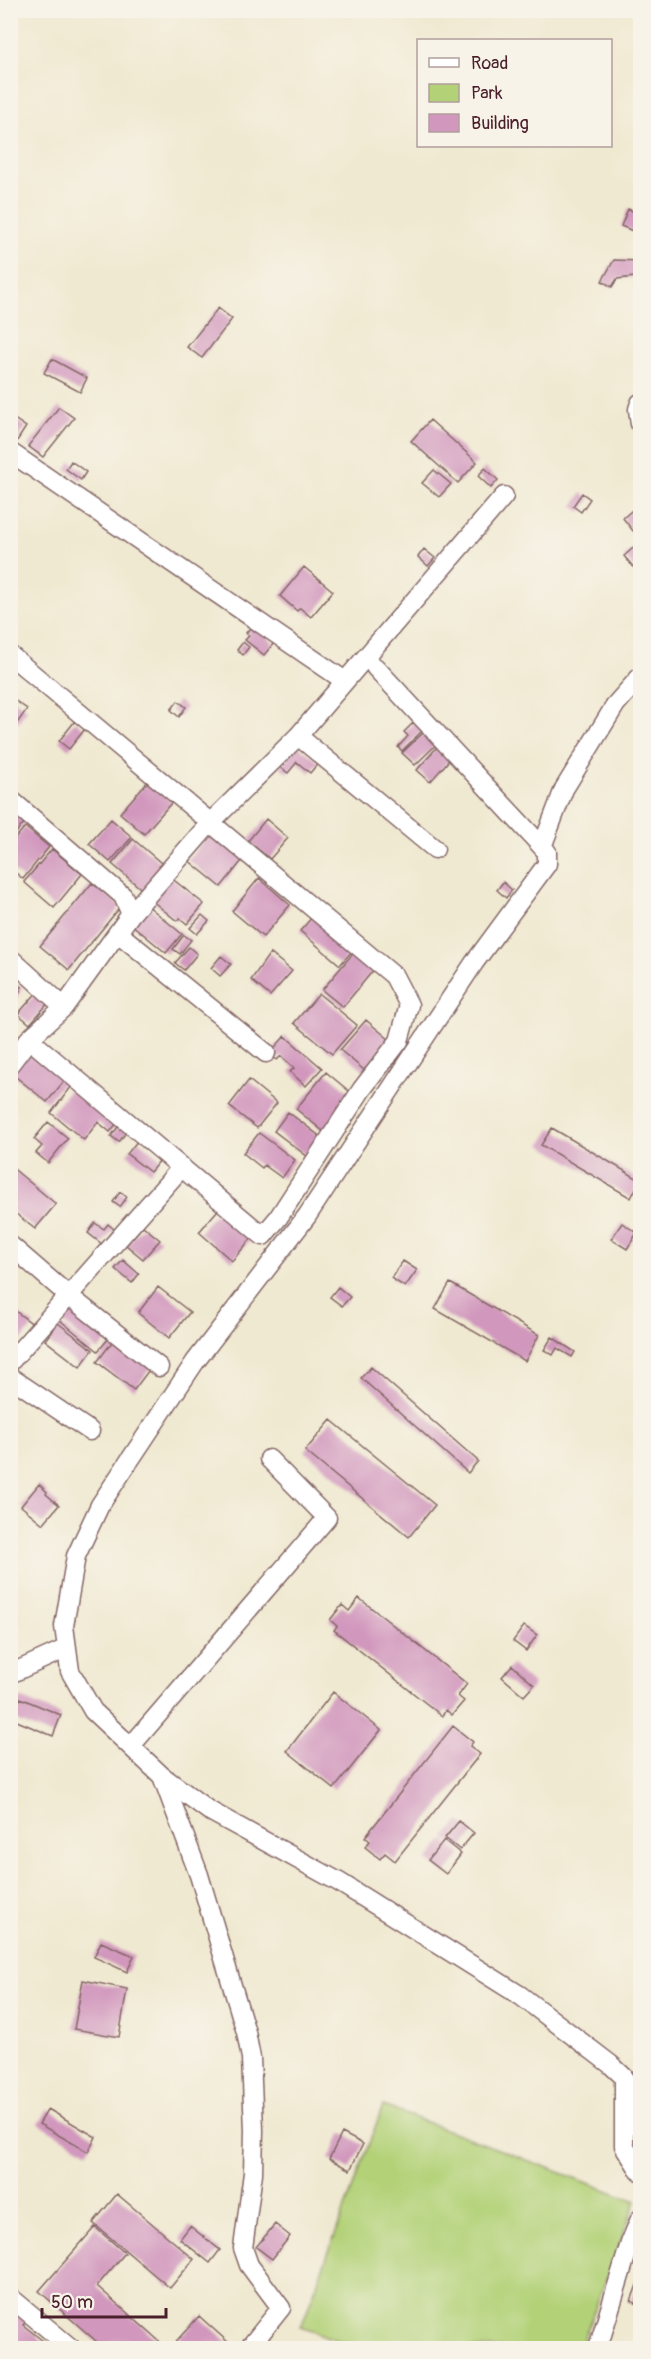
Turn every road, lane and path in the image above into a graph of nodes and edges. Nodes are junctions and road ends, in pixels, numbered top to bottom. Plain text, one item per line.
1 (640, 403) edge
2 (640, 424) edge
3 (10, 452) edge
4 (504, 496) dead end
5 (10, 655) edge
6 (375, 667) dead end
7 (640, 677) edge
8 (345, 681) junction
9 (298, 736) junction
10 (10, 799) edge
11 (210, 823) junction
12 (542, 846) junction
13 (435, 849) dead end
14 (131, 914) junction
15 (118, 933) junction
16 (10, 958) edge
17 (64, 1007) junction
18 (29, 1039) junction
19 (266, 1053) dead end
20 (10, 1064) edge
21 (182, 1167) junction
22 (10, 1245) edge
23 (69, 1296) junction
24 (10, 1362) edge
25 (159, 1367) dead end
26 (10, 1377) edge
27 (90, 1431) dead end
28 (269, 1459) dead end
29 (67, 1648) junction
30 (10, 1674) edge
31 (131, 1746) junction
32 (162, 1776) junction
33 (640, 2171) edge
34 (640, 2219) edge
35 (10, 2297) edge
36 (59, 2345) edge
37 (249, 2349) edge
38 (598, 2349) edge

1 - 2 street
3 - 8 street
4 - 8 street
5 - 11 street
6 - 12 street
7 - 12 street
8 - 9 street
9 - 11 street
9 - 13 street
10 - 14 street
11 - 14 street
11 - 21 street
12 - 29 street
14 - 15 street
15 - 17 street
15 - 19 street
16 - 17 street
17 - 18 street
18 - 20 street
18 - 21 street
21 - 23 street
22 - 23 street
23 - 24 street
23 - 25 street
26 - 27 street
28 - 31 street
29 - 30 street
29 - 31 street
31 - 32 street
32 - 33 street
32 - 37 street
34 - 38 street
35 - 36 street

